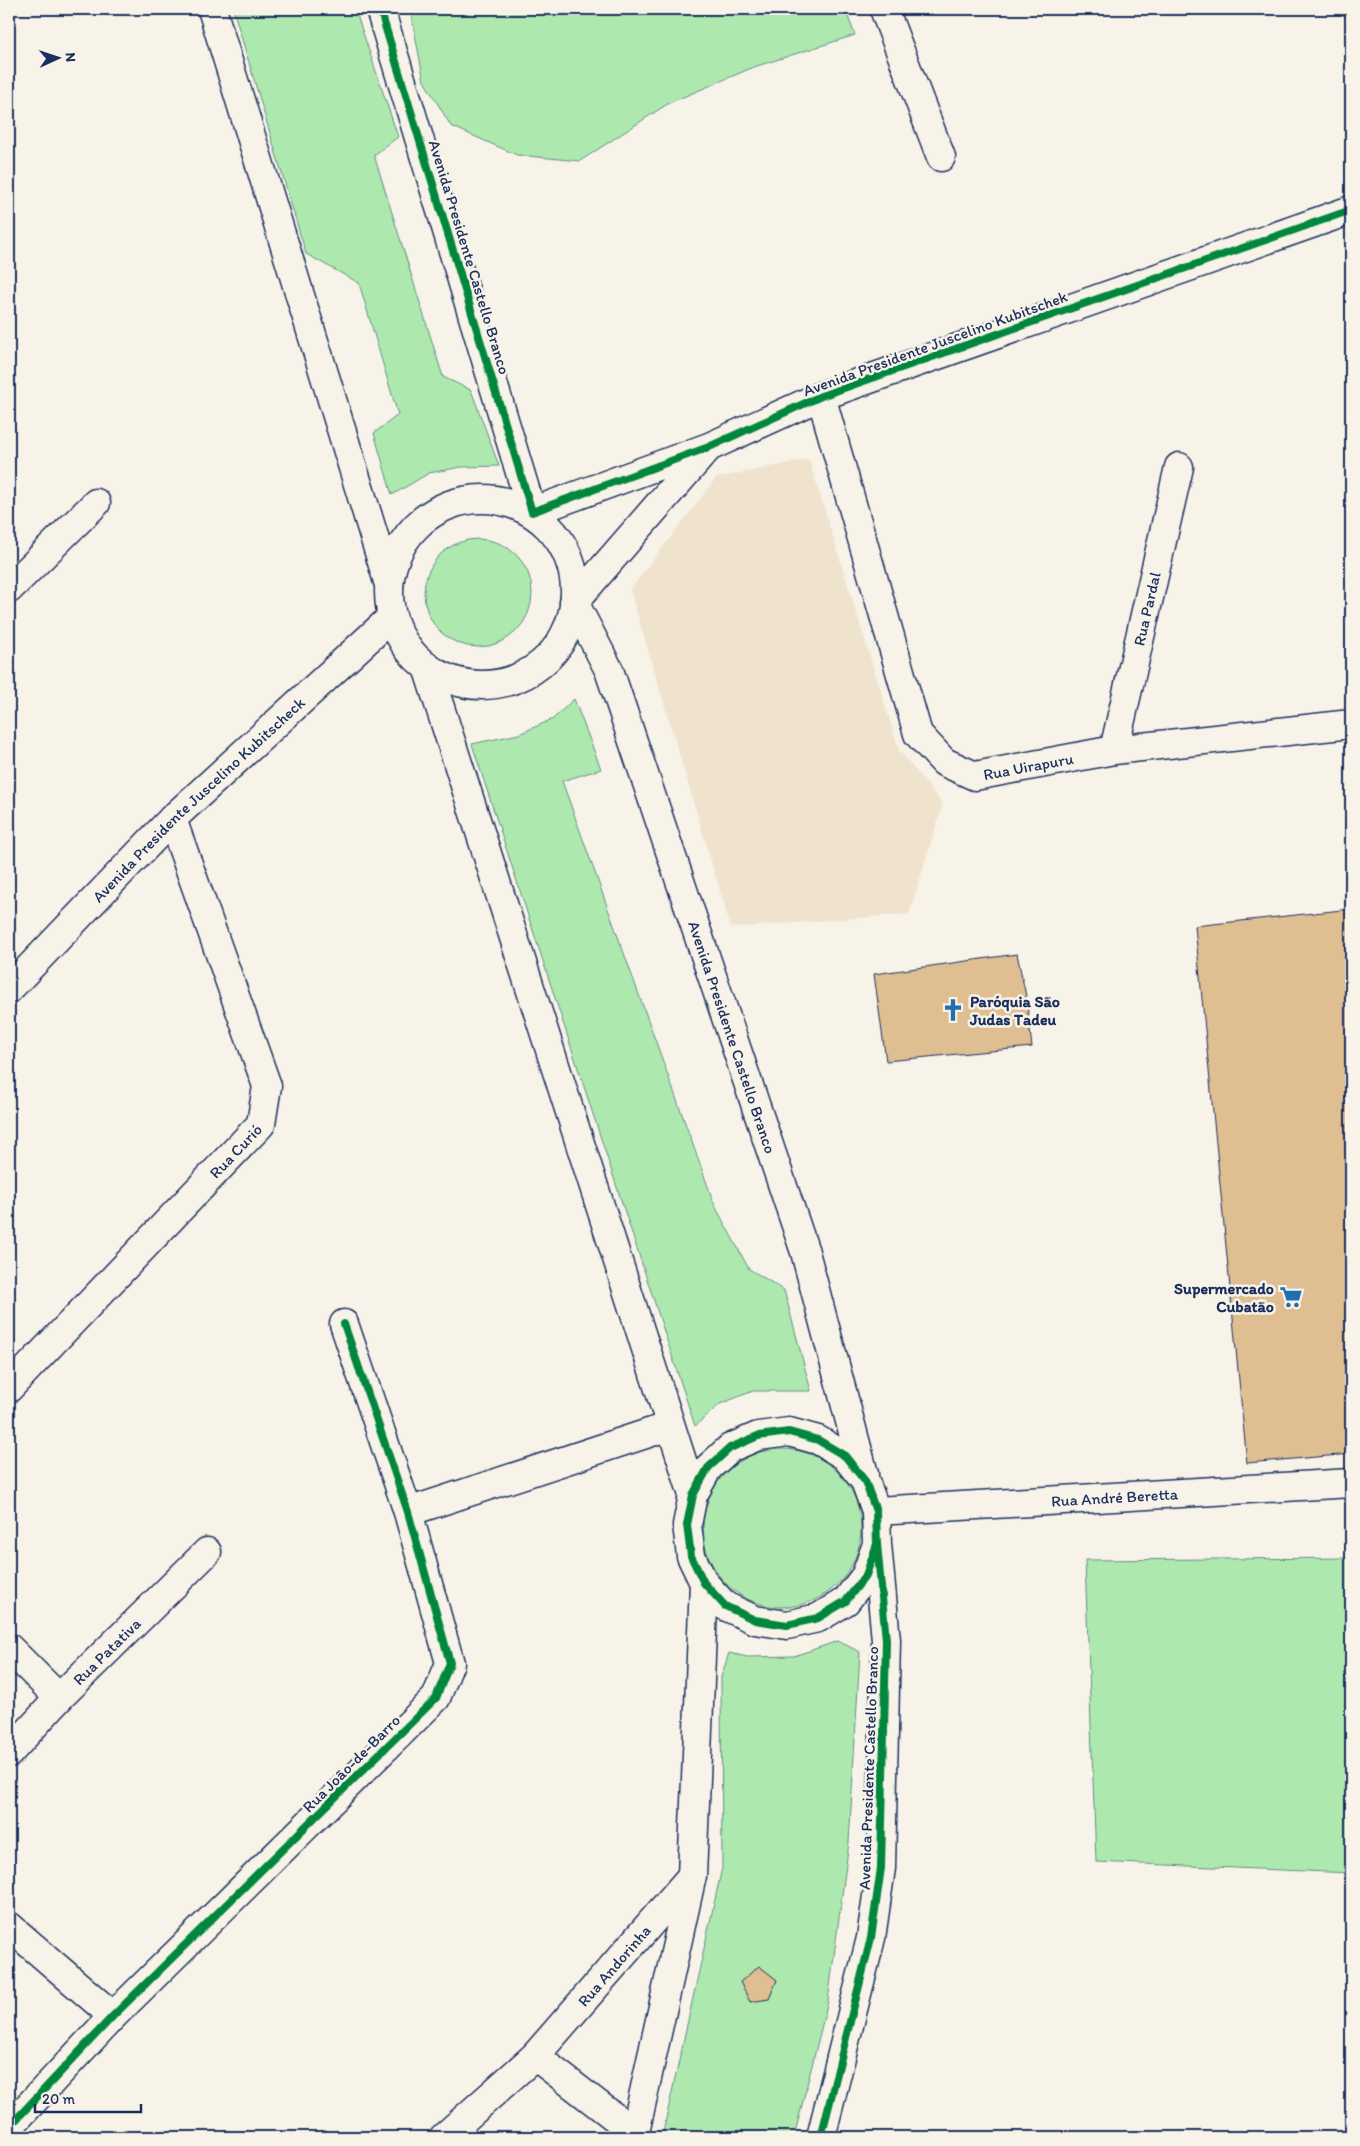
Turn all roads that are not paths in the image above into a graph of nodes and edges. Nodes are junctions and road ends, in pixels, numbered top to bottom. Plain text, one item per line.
1 (212, 9) edge
2 (380, 9) edge
3 (884, 9) edge
4 (941, 157) dead end
5 (1351, 210) edge
6 (822, 396) junction
7 (709, 447) junction
8 (1179, 467) dead end
9 (96, 503) dead end
10 (532, 512) junction
11 (389, 585) junction
12 (9, 589) edge
13 (574, 602) junction
14 (392, 617) junction
15 (427, 667) junction
16 (1351, 724) edge
17 (1114, 750) junction
18 (172, 820) junction
19 (9, 989) edge
20 (344, 1324) dead end
21 (9, 1388) edge
22 (670, 1426) junction
23 (865, 1481) junction
24 (1351, 1483) edge
25 (692, 1495) junction
26 (876, 1511) junction
27 (408, 1512) junction
28 (877, 1544) junction
29 (207, 1552) dead end
30 (704, 1583) junction
31 (9, 1648) edge
32 (58, 1698) junction
33 (9, 1753) edge
34 (692, 1876) junction
35 (9, 1926) edge
36 (113, 2016) junction
37 (535, 2056) junction
38 (9, 2127) edge
39 (635, 2135) edge
40 (444, 2137) edge
41 (821, 2137) edge

1 - 11 street
2 - 10 street, Avenida Presidente Castello Branco
3 - 4 street
5 - 6 street, Avenida Presidente Juscelino Kubitschek
6 - 7 street, Avenida Presidente Juscelino Kubitschek
6 - 17 street, Rua Uirapuru
7 - 10 street, Avenida Presidente Juscelino Kubitschek
7 - 13 street
8 - 17 street, Rua Pardal
9 - 12 street
10 - 11 street
10 - 13 street
11 - 14 street
13 - 15 street
13 - 23 street, Avenida Presidente Castello Branco
14 - 15 street
14 - 18 street, Avenida Presidente Juscelino Kubitscheck
15 - 22 street
16 - 17 street, Rua Uirapuru
18 - 19 street, Avenida Presidente Juscelino Kubitscheck
18 - 21 street, Rua Curió
20 - 27 street, Rua João-de-Barro
22 - 25 street
22 - 27 street
23 - 25 street
23 - 26 street, Avenida Presidente Castello Branco
24 - 26 street, Rua André Beretta
25 - 30 street
26 - 28 street, Avenida Presidente Castello Branco
27 - 36 street, Rua João-de-Barro
28 - 30 street
28 - 41 street, Avenida Presidente Castello Branco
29 - 32 street, Rua Patativa
30 - 34 street
31 - 32 street
32 - 33 street, Rua Patativa
34 - 37 street, Rua Andorinha
34 - 39 street
35 - 36 street
36 - 38 street, Rua João-de-Barro
37 - 39 street
37 - 40 street, Rua Andorinha

